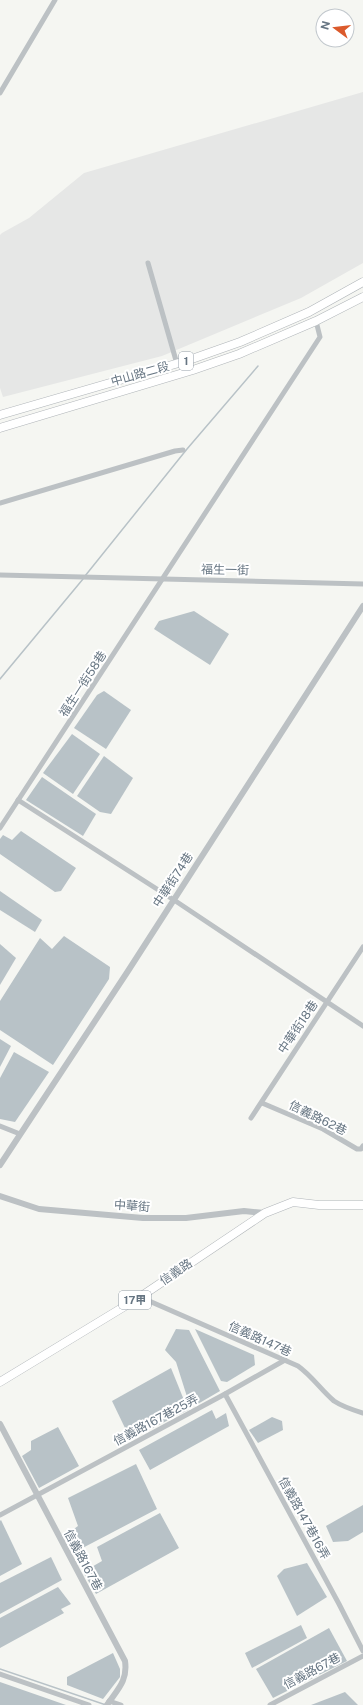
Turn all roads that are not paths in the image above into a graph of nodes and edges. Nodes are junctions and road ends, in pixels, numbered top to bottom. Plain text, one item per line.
1 (55, 0) edge
2 (0, 93) edge
3 (148, 263) dead end
4 (363, 282) edge
5 (363, 297) edge
6 (316, 321) junction
7 (177, 364) junction
8 (0, 415) edge
9 (0, 427) edge
10 (183, 450) dead end
11 (0, 503) edge
12 (0, 575) edge
13 (164, 579) junction
14 (363, 584) edge
15 (363, 606) edge
16 (18, 800) junction
17 (0, 828) edge
18 (174, 900) junction
19 (363, 947) edge
20 (327, 1002) junction
21 (363, 1026) edge
22 (262, 1103) junction
23 (251, 1118) dead end
24 (0, 1126) edge
25 (20, 1134) junction
26 (363, 1146) edge
27 (0, 1165) edge
28 (0, 1196) edge
29 (363, 1205) edge
30 (265, 1213) junction
31 (140, 1297) junction
32 (285, 1360) junction
33 (0, 1382) edge
34 (225, 1394) junction
35 (363, 1412) edge
36 (0, 1424) edge
37 (36, 1495) junction
38 (0, 1515) edge
39 (363, 1651) edge
40 (363, 1656) edge
41 (0, 1674) edge
42 (108, 1703) edge
43 (89, 1705) edge
44 (121, 1705) edge
45 (270, 1705) edge

1 - 2 street
3 - 7 street
4 - 7 main road, 中山路二段 / 1
5 - 6 main road, 中山路二段 / 1
6 - 9 main road, 中山路二段 / 1
6 - 13 street, 福生一街58巷
7 - 8 main road, 中山路二段 / 1
10 - 11 street
12 - 13 street, 福生一街
13 - 14 street, 福生一街
13 - 16 street, 福生一街58巷
15 - 18 street, 中華街74巷
16 - 17 street
16 - 18 street
18 - 20 street
18 - 25 street, 中華街74巷
19 - 20 street, 中華街18巷
20 - 21 street
20 - 22 street, 中華街18巷
22 - 23 street, 中華街18巷
22 - 26 street, 信義路62巷
24 - 25 street
25 - 27 street, 中華街74巷
28 - 30 street, 中華街
29 - 30 main road, 信義路 / 17甲
30 - 31 main road, 信義路 / 17甲
31 - 32 street, 信義路147巷
31 - 33 main road, 信義路 / 17甲
32 - 34 street, 信義路167巷25弄
32 - 35 street, 信義路147巷
34 - 37 street, 信義路167巷25弄
34 - 39 street, 信義路147巷16弄
36 - 37 street, 信義路167巷
37 - 38 street, 信義路167巷25弄
37 - 42 street, 信義路167巷
40 - 45 street, 信義路67巷
41 - 43 street
42 - 44 street

